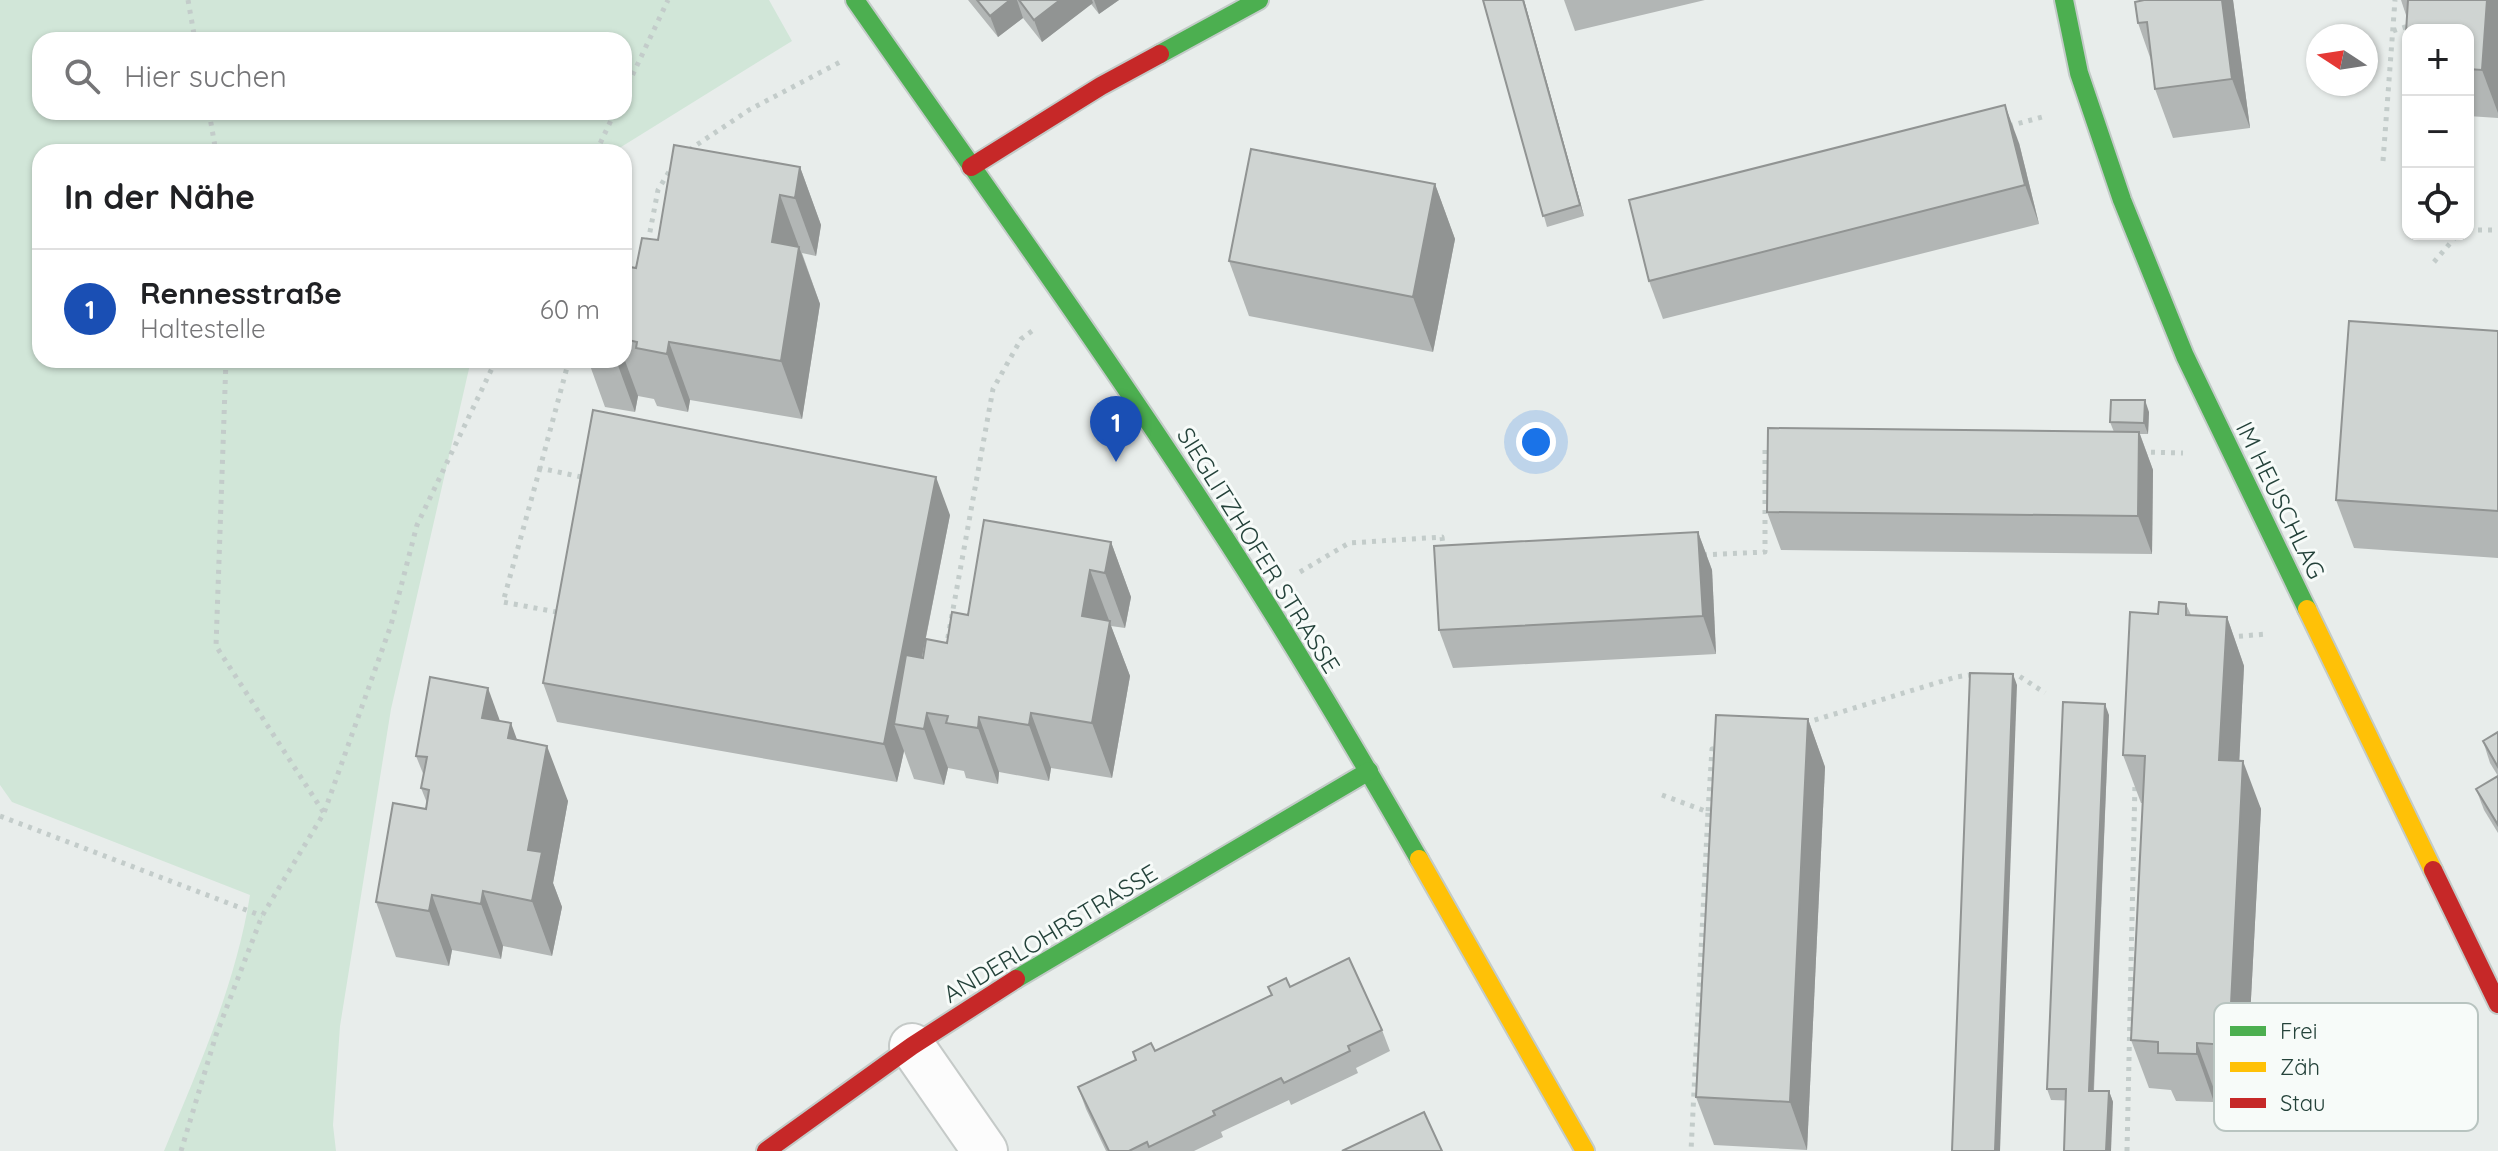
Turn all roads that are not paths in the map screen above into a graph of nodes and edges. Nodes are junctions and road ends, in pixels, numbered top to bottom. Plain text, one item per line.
1 (855, 0) edge
2 (1259, 0) edge
3 (2064, 0) edge
4 (971, 167) junction
5 (1369, 771) junction
6 (2498, 1004) edge
7 (912, 1046) junction
8 (766, 1151) edge
9 (985, 1151) edge
10 (1585, 1151) edge

1 - 4 street, SIEGLITZHOFER STRASSE
2 - 4 street
3 - 6 street, IM HEUSCHLAG
4 - 5 street, SIEGLITZHOFER STRASSE
5 - 7 street, ANDERLOHRSTRASSE
5 - 10 street, SIEGLITZHOFER STRASSE
7 - 8 street, ANDERLOHRSTRASSE
7 - 9 street

